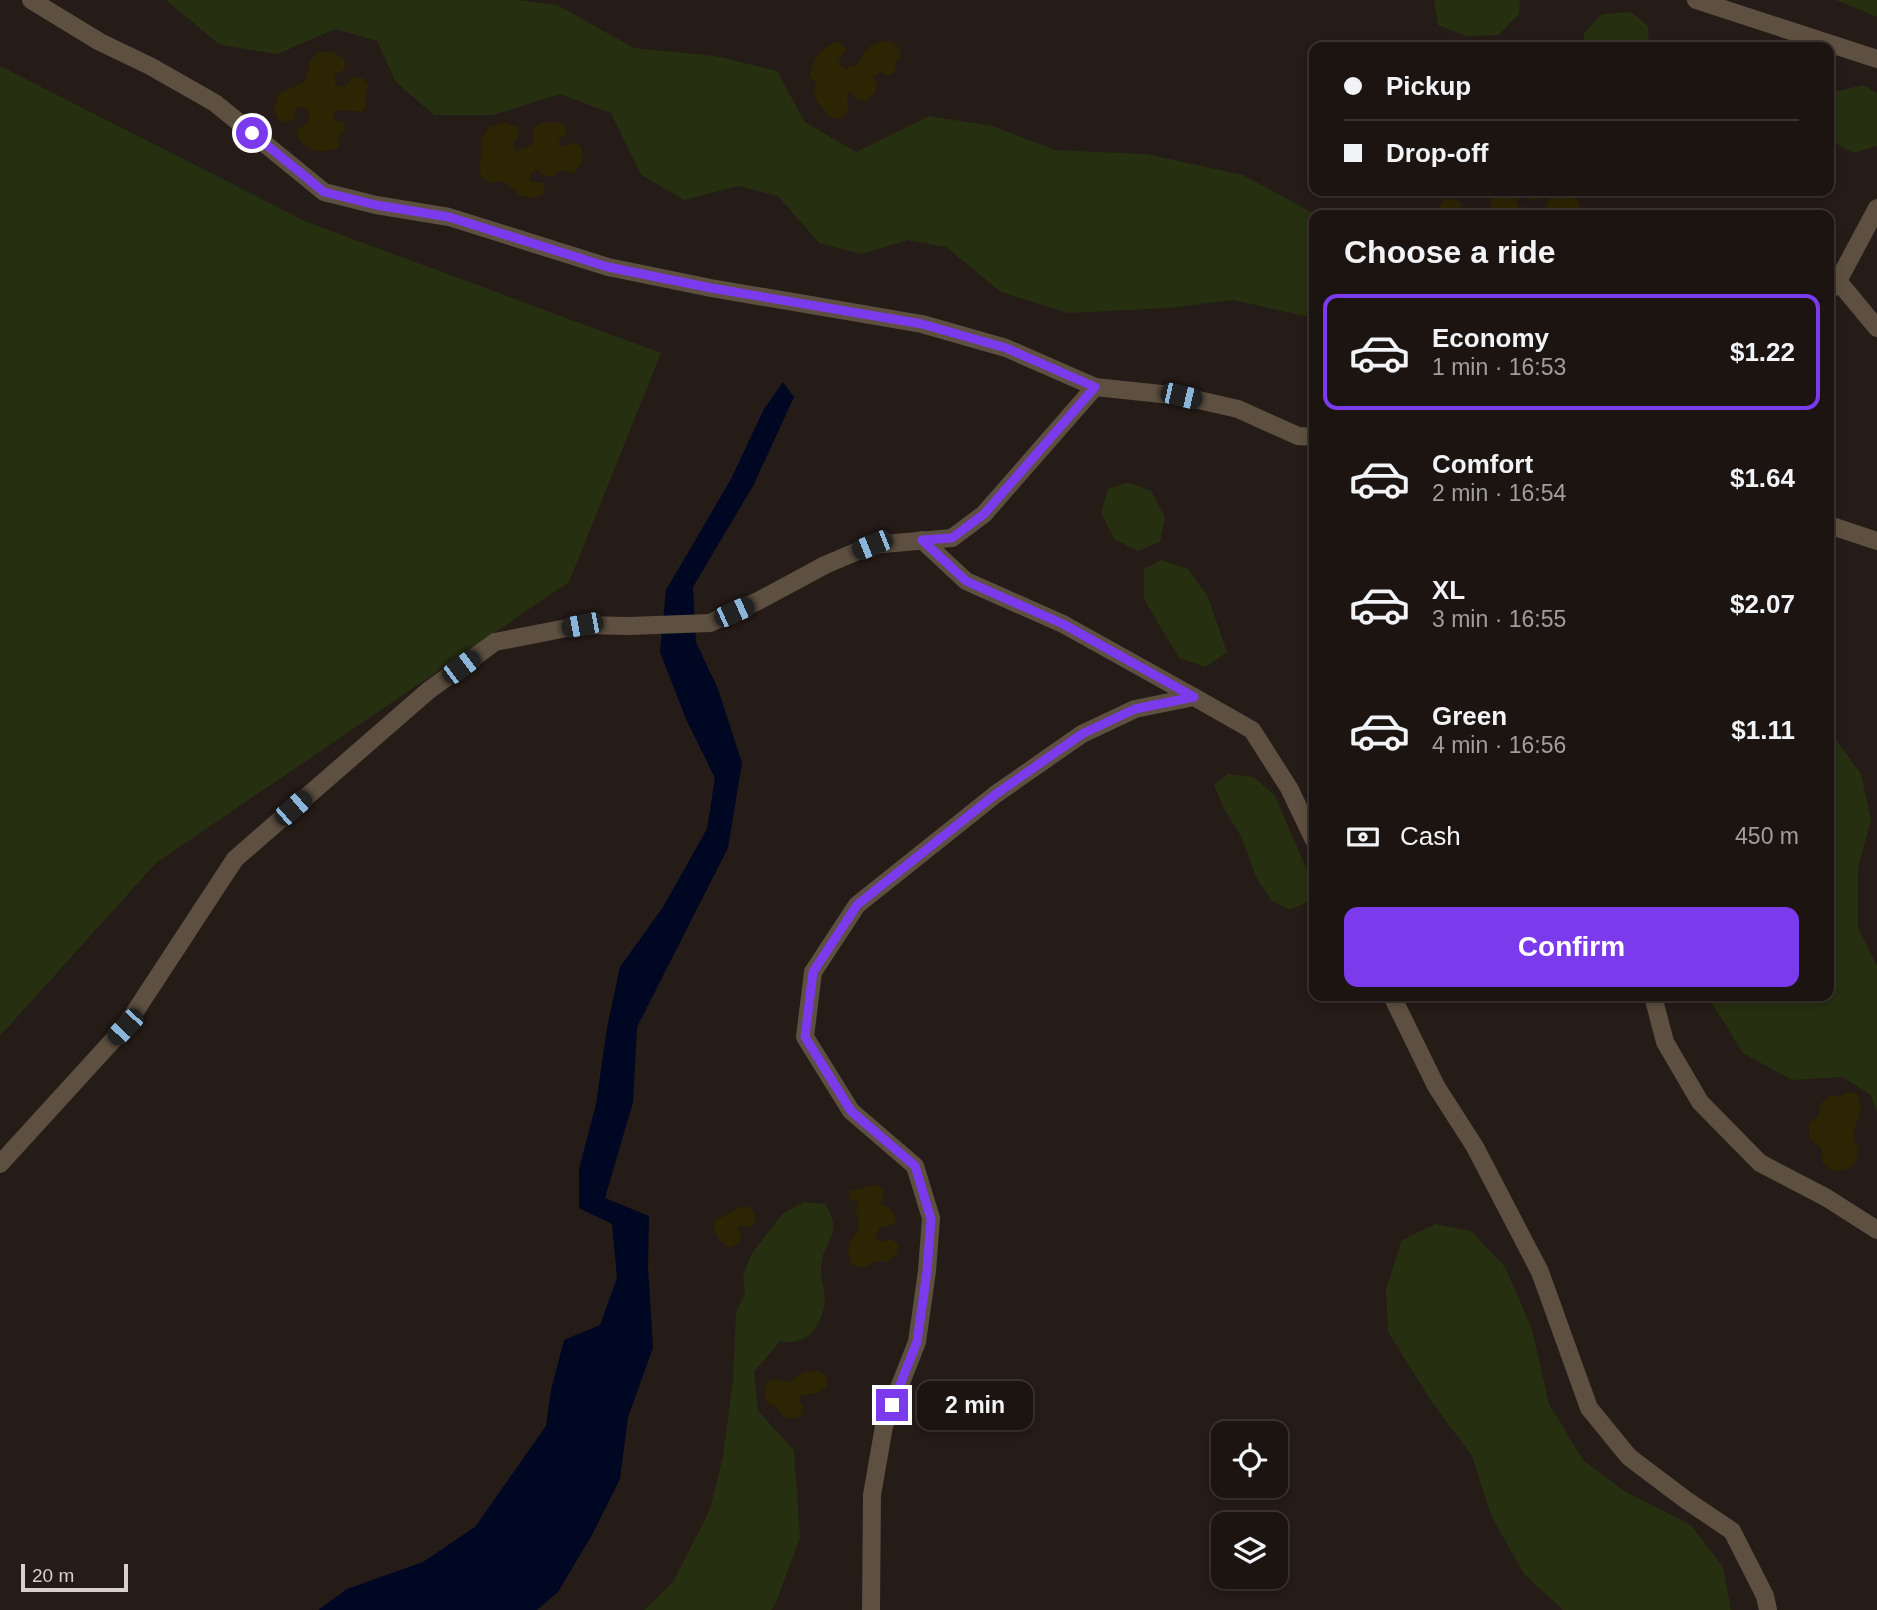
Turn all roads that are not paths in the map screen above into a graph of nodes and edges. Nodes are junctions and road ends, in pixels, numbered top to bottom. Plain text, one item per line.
1 (31, 0) edge
2 (1696, 0) edge
3 (1825, 42) edge
4 (1834, 45) edge
5 (1877, 59) edge
6 (1877, 208) edge
7 (1834, 284) edge
8 (1834, 287) edge
9 (1877, 328) edge
10 (1095, 387) junction
11 (1309, 437) edge
12 (1834, 527) edge
13 (922, 540) junction
14 (1877, 541) edge
15 (1194, 697) junction
16 (1309, 830) edge
17 (1394, 1001) edge
18 (1654, 1001) edge
19 (0, 1164) edge
20 (1877, 1230) edge
21 (871, 1610) edge
22 (1768, 1610) edge

1 - 10 lane
2 - 3 lane
4 - 5 lane
6 - 7 lane
8 - 9 lane
10 - 11 lane
10 - 13 lane
12 - 14 lane
13 - 15 lane
13 - 19 lane
15 - 16 lane
15 - 21 lane
17 - 22 lane
18 - 20 lane

